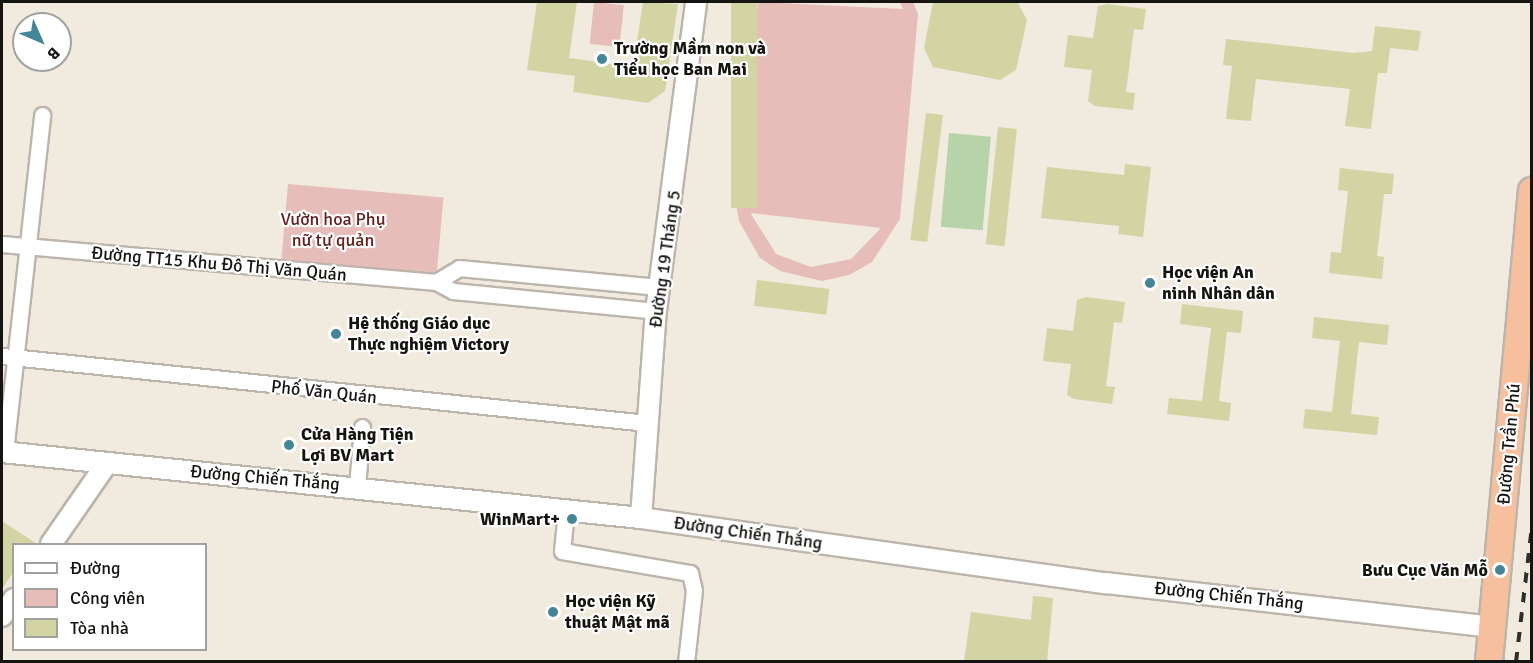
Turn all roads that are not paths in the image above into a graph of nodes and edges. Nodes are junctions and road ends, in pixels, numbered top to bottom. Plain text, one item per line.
1 (696, 2) edge
2 (42, 115) dead end
3 (1532, 191) edge
4 (2, 244) edge
5 (27, 247) junction
6 (436, 282) junction
7 (659, 287) junction
8 (656, 311) junction
9 (8, 357) edge
10 (647, 423) junction
11 (362, 427) dead end
12 (3, 452) edge
13 (107, 463) junction
14 (357, 487) junction
15 (566, 511) junction
16 (641, 518) junction
17 (52, 543) edge
18 (12, 601) edge
19 (2, 616) edge
20 (1492, 627) junction
21 (687, 662) edge
22 (1489, 662) edge

1 - 7 street, Đường 19 Tháng 5
2 - 5 street
3 - 20 highway, Đường Trần Phú
4 - 5 street, Đường TT15 Khu Đô Thị Văn Quán
5 - 6 street, Đường TT15 Khu Đô Thị Văn Quán
5 - 9 street
6 - 7 street
6 - 8 street, Đường TT15 Khu Đô Thị Văn Quán
7 - 8 street, Đường 19 Tháng 5
8 - 10 street, Đường 19 Tháng 5
9 - 10 street, Phố Văn Quán
9 - 12 street
10 - 16 street, Đường 19 Tháng 5
11 - 14 street
12 - 13 street, Đường Chiến Thắng
13 - 14 street, Đường Chiến Thắng
13 - 17 street
14 - 15 street, Đường Chiến Thắng
15 - 16 street, Đường Chiến Thắng
15 - 21 street
16 - 20 street, Đường Chiến Thắng
18 - 19 street
20 - 22 highway, Đường Trần Phú

